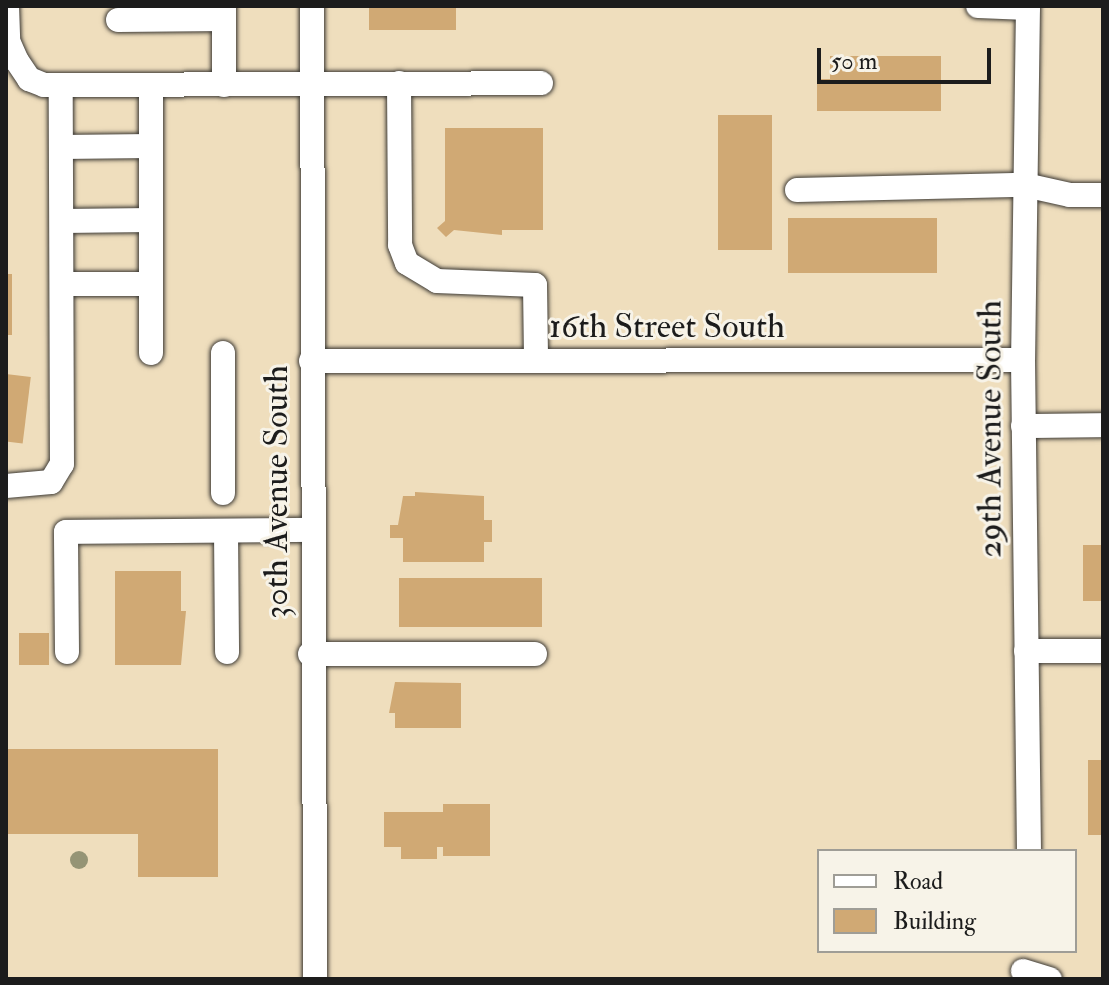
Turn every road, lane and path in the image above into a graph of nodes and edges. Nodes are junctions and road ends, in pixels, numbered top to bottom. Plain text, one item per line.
1 (7, 6) edge
2 (312, 6) edge
3 (978, 6) edge
4 (1028, 7) edge
5 (224, 12) edge
6 (118, 20) dead end
7 (7, 41) edge
8 (399, 83) junction
9 (541, 83) dead end
10 (312, 84) junction
11 (61, 85) junction
12 (151, 85) junction
13 (224, 85) junction
14 (151, 146) junction
15 (61, 147) junction
16 (1025, 185) junction
17 (797, 190) dead end
18 (1103, 195) edge
19 (151, 220) junction
20 (62, 221) junction
21 (63, 284) junction
22 (151, 284) junction
23 (151, 353) dead end
24 (223, 353) dead end
25 (1023, 360) junction
26 (311, 361) junction
27 (536, 361) junction
28 (1103, 425) edge
29 (1023, 426) junction
30 (6, 486) edge
31 (223, 493) dead end
32 (311, 530) junction
33 (226, 531) junction
34 (1026, 651) junction
35 (1103, 651) edge
36 (67, 652) dead end
37 (227, 652) dead end
38 (310, 654) junction
39 (535, 654) dead end
40 (1029, 849) edge
41 (1018, 967) edge
42 (315, 979) edge
43 (1050, 979) edge

1 - 7 street
2 - 10 street, 30th Avenue South
3 - 4 street
4 - 16 street, 29th Avenue South
5 - 6 street
5 - 13 street
7 - 11 street
8 - 9 street
8 - 10 street
8 - 27 street
10 - 13 street
10 - 26 street, 30th Avenue South
11 - 12 street
11 - 15 street
12 - 13 street
12 - 14 street
14 - 15 street
14 - 19 street
15 - 20 street
16 - 17 street
16 - 18 street
16 - 25 street, 29th Avenue South
19 - 20 street
19 - 22 street
20 - 21 street
21 - 22 street
21 - 30 street
22 - 23 street
24 - 31 street
25 - 27 street, 16th Street South
25 - 29 street, 29th Avenue South
26 - 27 street, 16th Street South
26 - 32 street, 30th Avenue South
28 - 29 street
29 - 34 street, 29th Avenue South
32 - 33 street
32 - 38 street, 30th Avenue South
33 - 36 street
33 - 37 street
34 - 35 street
34 - 40 street, 29th Avenue South
38 - 39 street
38 - 42 street, 30th Avenue South
41 - 43 street

